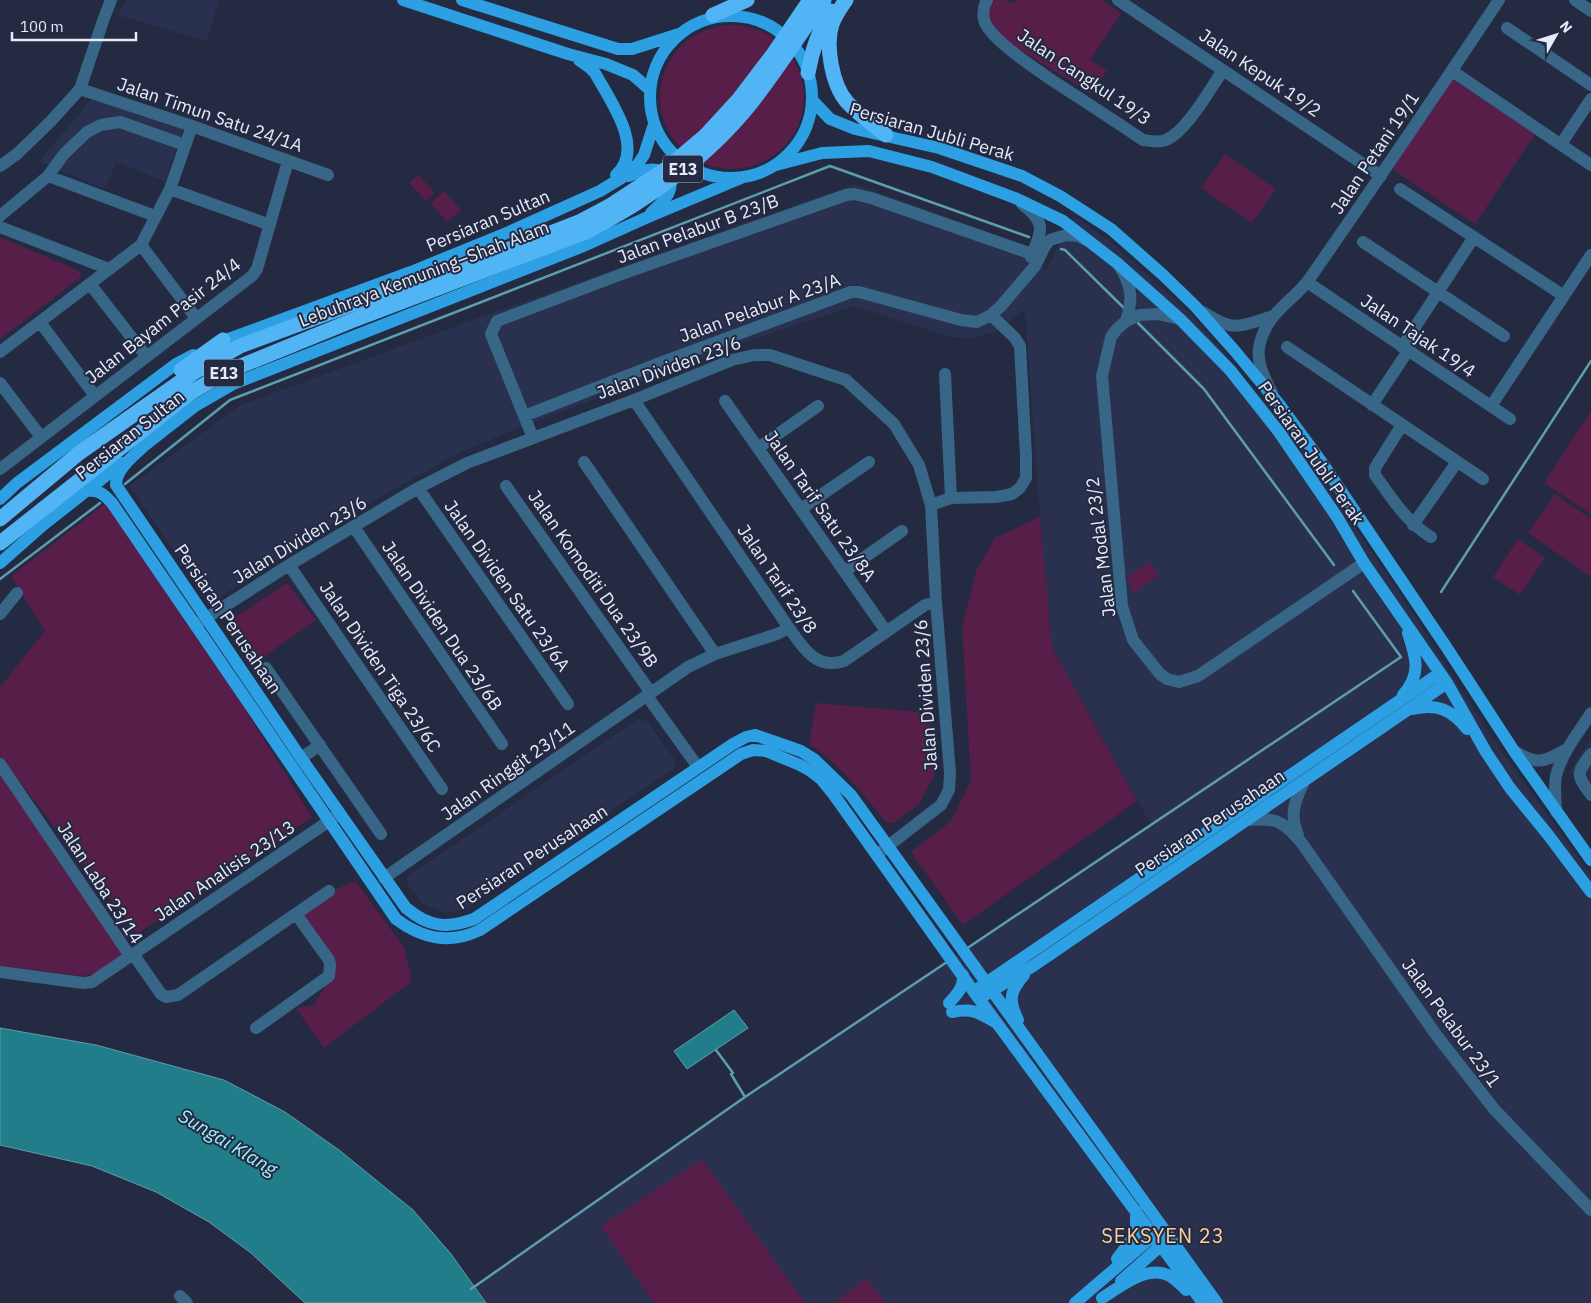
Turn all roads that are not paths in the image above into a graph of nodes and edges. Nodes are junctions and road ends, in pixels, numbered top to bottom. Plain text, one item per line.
1 (111, 0) edge
2 (403, 0) edge
3 (462, 0) edge
4 (747, 0) edge
5 (801, 0) edge
6 (810, 0) edge
7 (824, 0) edge
8 (838, 0) edge
9 (846, 0) edge
10 (987, 0) edge
11 (1118, 0) edge
12 (1499, 0) edge
13 (1575, 0) edge
14 (1591, 11) edge
15 (713, 15) junction
16 (1507, 28) dead end
17 (679, 34) junction
18 (568, 54) junction
19 (1223, 70) junction
20 (1452, 71) junction
21 (808, 73) junction
22 (1591, 85) edge
23 (80, 89) junction
24 (650, 90) junction
25 (1591, 99) edge
26 (812, 100) junction
27 (654, 124) junction
28 (192, 126) junction
29 (886, 135) junction
30 (1561, 144) junction
31 (185, 146) junction
32 (288, 161) junction
33 (1591, 164) edge
34 (776, 165) junction
35 (0, 166) edge
36 (328, 175) dead end
37 (48, 176) junction
38 (1381, 176) junction
39 (623, 177) junction
40 (741, 178) junction
41 (1400, 188) dead end
42 (170, 189) junction
43 (600, 191) junction
44 (1015, 198) junction
45 (0, 216) edge
46 (155, 216) junction
47 (648, 217) junction
48 (270, 225) junction
49 (0, 227) edge
50 (1474, 237) junction
51 (1363, 242) dead end
52 (1093, 243) junction
53 (141, 245) junction
54 (1032, 254) junction
55 (1591, 255) edge
56 (1117, 263) junction
57 (486, 265) junction
58 (109, 270) junction
59 (1026, 276) junction
60 (1306, 282) junction
61 (90, 284) junction
62 (1438, 292) junction
63 (1564, 296) junction
64 (1195, 306) junction
65 (991, 314) junction
66 (1270, 317) junction
67 (196, 318) junction
68 (1180, 319) junction
69 (1126, 321) junction
70 (40, 322) junction
71 (1504, 336) dead end
72 (223, 340) junction
73 (1287, 346) dead end
74 (1405, 349) junction
75 (0, 352) edge
76 (146, 356) junction
77 (945, 374) dead end
78 (0, 383) edge
79 (95, 396) junction
80 (634, 400) junction
81 (725, 401) dead end
82 (1279, 404) junction
83 (1372, 405) junction
84 (818, 406) dead end
85 (1491, 406) junction
86 (524, 416) junction
87 (1510, 419) dead end
88 (1402, 425) junction
89 (41, 437) junction
90 (533, 438) junction
91 (146, 444) junction
92 (758, 448) junction
93 (79, 453) junction
94 (584, 462) dead end
95 (869, 462) dead end
96 (1457, 462) junction
97 (0, 469) edge
98 (1483, 479) dead end
99 (506, 486) dead end
100 (418, 488) junction
101 (85, 491) junction
102 (951, 498) junction
103 (0, 499) edge
104 (931, 505) junction
105 (801, 509) junction
106 (0, 519) edge
107 (1413, 525) junction
108 (354, 527) junction
109 (902, 531) dead end
110 (1431, 537) dead end
111 (1373, 540) junction
112 (0, 543) edge
113 (0, 563) edge
114 (1364, 564) junction
115 (290, 565) junction
116 (1390, 565) junction
117 (844, 571) junction
118 (18, 594) dead end
119 (936, 602) junction
120 (0, 614) edge
121 (206, 618) junction
122 (1403, 618) junction
123 (195, 625) junction
124 (789, 628) junction
125 (886, 631) junction
126 (1447, 648) junction
127 (715, 654) junction
128 (266, 668) dead end
129 (1446, 676) junction
130 (1470, 682) junction
131 (649, 694) junction
132 (1396, 703) junction
133 (568, 704) dead end
134 (1406, 711) junction
135 (1591, 713) edge
136 (502, 744) dead end
137 (320, 745) junction
138 (1568, 749) junction
139 (1514, 751) junction
140 (1486, 752) junction
141 (1591, 754) edge
142 (301, 758) junction
143 (0, 764) edge
144 (698, 767) junction
145 (1304, 781) junction
146 (442, 789) dead end
147 (1591, 795) edge
148 (1556, 812) junction
149 (335, 818) junction
150 (1246, 820) junction
151 (381, 834) dead end
152 (1301, 842) junction
153 (889, 846) junction
154 (878, 855) junction
155 (1591, 860) edge
156 (384, 878) junction
157 (329, 891) dead end
158 (1591, 892) edge
159 (296, 914) junction
160 (132, 955) junction
161 (969, 959) junction
162 (1029, 961) junction
163 (960, 971) junction
164 (0, 972) edge
165 (989, 987) junction
166 (977, 995) junction
167 (999, 1025) junction
168 (256, 1028) dead end
169 (1045, 1064) junction
170 (1591, 1210) edge
171 (1136, 1211) junction
172 (1162, 1237) junction
173 (1096, 1284) junction
174 (1099, 1300) edge
175 (1201, 1300) edge
176 (1076, 1303) edge
177 (1217, 1303) edge

1 - 23 street
2 - 18 main road
3 - 17 main road
4 - 15 highway
5 - 8 highway
6 - 57 highway, Lebuhraya Kemuning–Shah Alam / E13
7 - 57 highway, Lebuhraya Kemuning–Shah Alam / E13
8 - 21 highway
9 - 29 highway
10 - 19 street, Jalan Cangkul 19/3
11 - 19 street, Jalan Kepuk 19/2
12 - 20 street, Jalan Petani 19/1
13 - 14 street
15 - 17 main road
15 - 21 main road
16 - 22 street
17 - 24 main road
18 - 24 main road
18 - 43 main road
19 - 38 street, Jalan Kepuk 19/2
20 - 30 street
20 - 38 street, Jalan Petani 19/1
21 - 26 main road
23 - 28 street, Jalan Timun Satu 24/1A
23 - 35 street
24 - 27 main road
25 - 30 street
26 - 29 main road, Persiaran Jubli Perak
26 - 34 main road
27 - 39 main road, Persiaran Sultan
27 - 40 main road
28 - 31 street
28 - 32 street, Jalan Timun Satu 24/1A
29 - 64 main road, Persiaran Jubli Perak
30 - 33 street
31 - 37 street
31 - 42 street
32 - 36 street, Jalan Timun Satu 24/1A
32 - 48 street, Jalan Bayam Pasir 24/4
34 - 40 main road
34 - 44 main road, Persiaran Jubli Perak
37 - 45 street
37 - 46 street
38 - 60 street, Jalan Petani 19/1
39 - 43 main road, Persiaran Sultan
39 - 47 main road
40 - 47 main road, Persiaran Sultan
41 - 50 street
42 - 46 street
42 - 48 street
43 - 72 main road, Persiaran Sultan
44 - 52 main road, Persiaran Jubli Perak
44 - 54 street, Jalan Pelabur A 23/A
46 - 53 street
47 - 91 main road, Persiaran Sultan
48 - 67 street, Jalan Bayam Pasir 24/4
49 - 58 street
50 - 62 street
50 - 63 street
51 - 62 street
52 - 56 main road, Persiaran Jubli Perak
52 - 59 street, Jalan Pelabur A 23/A
53 - 58 street
53 - 67 street
54 - 59 street, Jalan Pelabur A 23/A
54 - 86 street, Jalan Pelabur B 23/B
55 - 63 street
56 - 68 main road, Persiaran Jubli Perak
56 - 69 street, Jalan Modal 23/2
57 - 93 highway, Lebuhraya Kemuning–Shah Alam / E13
57 - 112 highway, Lebuhraya Kemuning–Shah Alam / E13
58 - 61 street
59 - 65 street, Jalan Pelabur A 23/A
60 - 66 street, Jalan Petani 19/1
60 - 74 street, Jalan Tajak 19/4
61 - 70 street
61 - 76 street
62 - 71 street
62 - 74 street
63 - 85 street
64 - 66 street, Jalan Petani 19/1
64 - 82 main road, Persiaran Jubli Perak
65 - 86 street, Jalan Pelabur A 23/A
65 - 102 street
66 - 82 street, Jalan Petani 19/1
67 - 76 street, Jalan Bayam Pasir 24/4
68 - 69 street
68 - 114 main road, Persiaran Jubli Perak
69 - 114 street, Jalan Modal 23/2
70 - 75 street
70 - 79 street
72 - 93 highway
72 - 103 main road, Persiaran Sultan
73 - 83 street
74 - 83 street
74 - 85 street, Jalan Tajak 19/4
76 - 79 street, Jalan Bayam Pasir 24/4
77 - 102 street
78 - 89 street
79 - 89 street, Jalan Bayam Pasir 24/4
80 - 90 street, Jalan Dividen 23/6
80 - 104 street, Jalan Dividen 23/6
80 - 124 street, Jalan Tarif 23/8
81 - 92 street, Jalan Tarif Satu 23/8A
82 - 111 main road, Persiaran Jubli Perak
83 - 88 street
84 - 92 street
85 - 87 street, Jalan Tajak 19/4
86 - 90 street, Jalan Pelabur B 23/B
88 - 96 street
88 - 107 street
89 - 97 street, Jalan Bayam Pasir 24/4
90 - 100 street, Jalan Dividen 23/6
91 - 101 main road, Persiaran Sultan
91 - 121 main road, Persiaran Perusahaan
92 - 105 street, Jalan Tarif Satu 23/8A
93 - 106 highway, Lebuhraya Kemuning–Shah Alam / E13
94 - 127 street
95 - 105 street
96 - 98 street
96 - 107 street
99 - 131 street, Jalan Komoditi Dua 23/9B
100 - 108 street, Jalan Dividen 23/6
100 - 133 street, Jalan Dividen Satu 23/6A
101 - 113 main road, Persiaran Sultan
101 - 123 main road, Persiaran Perusahaan
102 - 104 street
104 - 119 street, Jalan Dividen 23/6
105 - 117 street, Jalan Tarif Satu 23/8A
107 - 110 street
108 - 115 street, Jalan Dividen 23/6
108 - 136 street, Jalan Dividen Dua 23/6B
109 - 117 street
111 - 114 main road
111 - 116 main road, Persiaran Jubli Perak
114 - 116 main road
114 - 122 main road, Persiaran Jubli Perak
115 - 121 street, Jalan Dividen 23/6
115 - 146 street, Jalan Dividen Tiga 23/6C
116 - 126 main road, Persiaran Jubli Perak
117 - 125 street, Jalan Tarif Satu 23/8A
118 - 120 street
119 - 125 street, Jalan Tarif 23/8
119 - 153 street, Jalan Dividen 23/6
121 - 123 street, Jalan Dividen 23/6
121 - 142 main road, Persiaran Perusahaan
122 - 129 main road, Persiaran Jubli Perak
122 - 132 main road
123 - 149 main road, Persiaran Perusahaan
124 - 125 street, Jalan Tarif 23/8
124 - 127 street, Jalan Ringgit 23/11
126 - 129 main road
126 - 130 main road, Persiaran Jubli Perak
127 - 131 street, Jalan Ringgit 23/11
128 - 137 street
129 - 130 main road
129 - 132 main road, Persiaran Perusahaan
129 - 134 main road, Persiaran Perusahaan
129 - 140 main road, Persiaran Jubli Perak
130 - 139 main road, Persiaran Jubli Perak
131 - 144 street, Jalan Komoditi Dua 23/9B
131 - 156 street, Jalan Ringgit 23/11
132 - 162 main road, Persiaran Perusahaan
134 - 140 main road
134 - 145 main road, Persiaran Perusahaan
135 - 138 street
137 - 142 street
137 - 151 street
138 - 139 street
138 - 148 street
139 - 148 main road, Persiaran Jubli Perak
140 - 158 main road, Persiaran Jubli Perak
141 - 147 street
142 - 149 main road, Persiaran Perusahaan
143 - 160 street, Jalan Laba 23/14
144 - 153 main road, Persiaran Perusahaan
144 - 156 main road, Persiaran Perusahaan
145 - 150 main road, Persiaran Perusahaan
145 - 152 street, Jalan Pelabur 23/1
148 - 155 main road, Persiaran Jubli Perak
149 - 154 main road, Persiaran Perusahaan
149 - 156 main road, Persiaran Perusahaan
149 - 160 street, Jalan Analisis 23/13
150 - 152 street, Jalan Pelabur 23/1
150 - 162 main road, Persiaran Perusahaan
152 - 170 street, Jalan Pelabur 23/1
153 - 154 street, Jalan Dividen 23/6
153 - 161 main road, Persiaran Perusahaan
154 - 163 main road, Persiaran Perusahaan
157 - 159 street
159 - 160 street
159 - 168 street
160 - 164 street, Jalan Laba 23/14
161 - 162 main road
161 - 165 main road, Persiaran Perusahaan
162 - 165 main road, Persiaran Perusahaan
162 - 169 main road
163 - 166 main road, Persiaran Perusahaan
163 - 167 main road
165 - 166 main road, Persiaran Perusahaan
165 - 169 main road, Persiaran Perusahaan
166 - 167 main road, Persiaran Perusahaan
167 - 171 main road, Persiaran Perusahaan
169 - 172 main road, Persiaran Perusahaan
171 - 172 main road, Persiaran Perusahaan
171 - 173 main road
172 - 173 main road
172 - 174 main road
172 - 175 main road, Persiaran Perusahaan
172 - 177 main road, Persiaran Perusahaan
173 - 176 main road
174 - 175 main road

